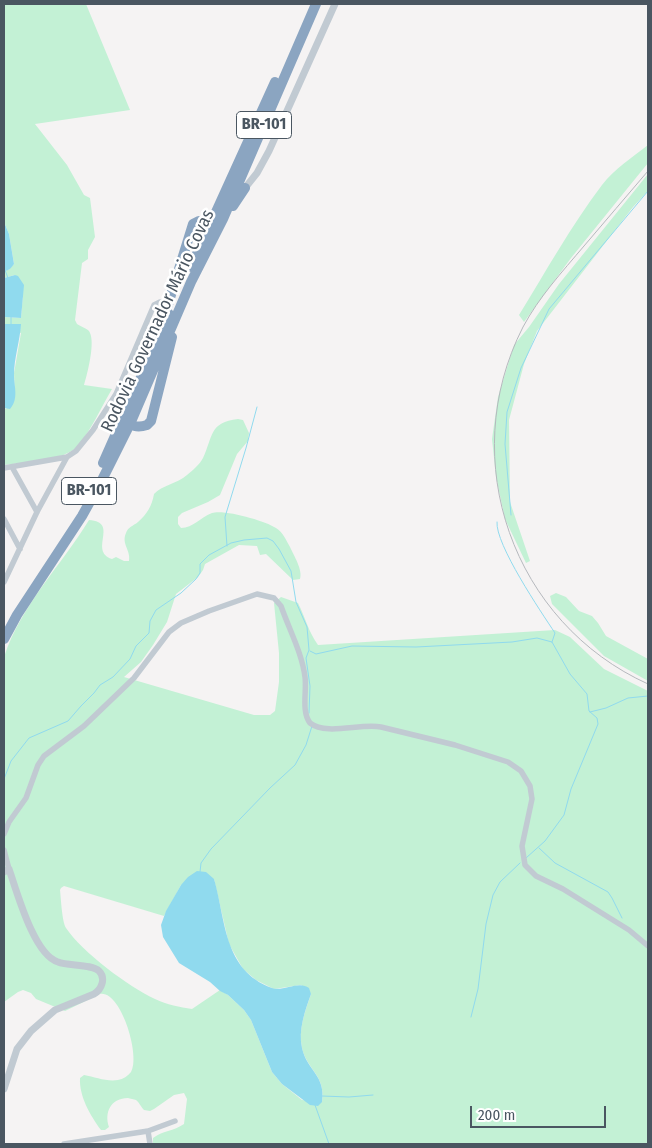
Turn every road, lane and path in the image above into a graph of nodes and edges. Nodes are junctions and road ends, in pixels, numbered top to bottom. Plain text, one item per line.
1 (310, 4) edge
2 (316, 4) edge
3 (335, 4) edge
4 (241, 189) junction
5 (210, 224) junction
6 (210, 244) junction
7 (168, 303) junction
8 (169, 324) junction
9 (125, 412) junction
10 (130, 424) junction
11 (67, 457) junction
12 (12, 467) junction
13 (4, 468) edge
14 (37, 512) junction
15 (4, 518) edge
16 (20, 549) junction
17 (4, 582) edge
18 (4, 630) edge
19 (4, 639) edge
20 (4, 834) edge
21 (4, 850) edge
22 (6, 871) edge
23 (648, 946) edge
24 (4, 1089) edge
25 (175, 1121) dead end
26 (148, 1131) junction
27 (64, 1144) edge
28 (150, 1144) edge

1 - 5 highway, Rodovia Governador Mário Covas / BR-101
2 - 4 highway, Rodovia Governador Mário Covas / BR-101
3 - 4 street
4 - 6 highway, Rodovia Governador Mário Covas / BR-101
5 - 6 highway
5 - 7 highway
5 - 8 highway, Rodovia Governador Mário Covas / BR-101
6 - 8 highway, Rodovia Governador Mário Covas / BR-101
7 - 8 highway
7 - 11 street
8 - 9 highway, Rodovia Governador Mário Covas / BR-101
8 - 10 highway, Rodovia Governador Mário Covas / BR-101
8 - 10 highway
9 - 10 highway
9 - 18 highway, Rodovia Governador Mário Covas / BR-101
10 - 19 highway, Rodovia Governador Mário Covas / BR-101
11 - 12 street
11 - 14 street
12 - 13 street
12 - 14 street
14 - 16 street
15 - 16 street
16 - 17 street
20 - 23 street
21 - 22 street
22 - 24 street
25 - 26 street
26 - 27 street
26 - 28 street

